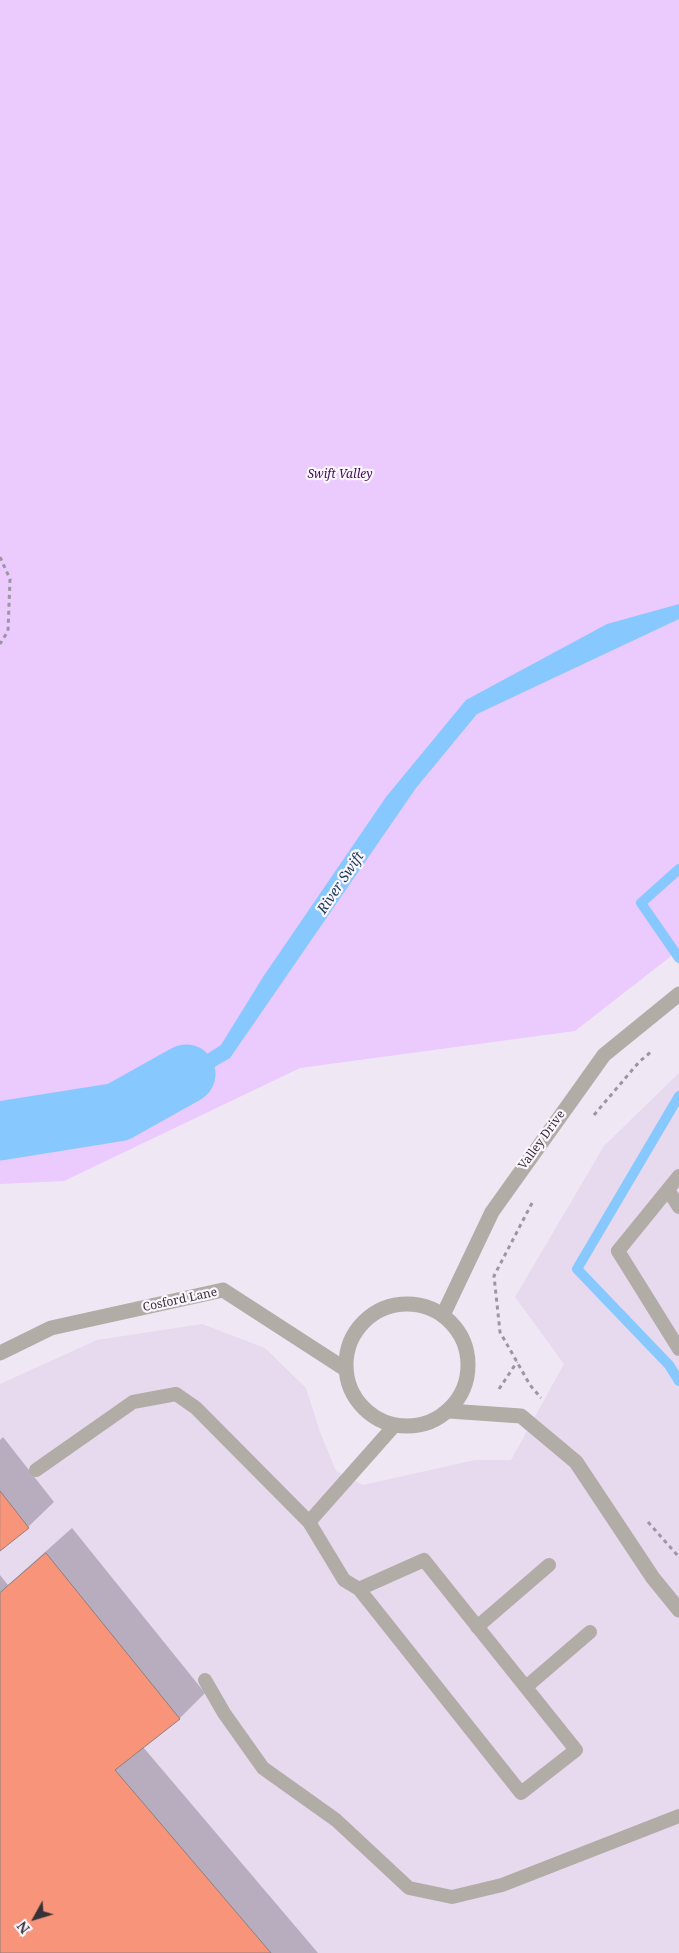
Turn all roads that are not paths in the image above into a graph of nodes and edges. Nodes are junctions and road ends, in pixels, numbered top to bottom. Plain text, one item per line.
1 (679, 994) edge
2 (679, 1176) edge
3 (668, 1190) junction
4 (679, 1207) edge
5 (442, 1315) junction
6 (679, 1349) edge
7 (0, 1353) edge
8 (345, 1369) junction
9 (449, 1411) junction
10 (394, 1426) junction
11 (36, 1470) dead end
12 (309, 1522) junction
13 (549, 1565) dead end
14 (359, 1589) junction
15 (679, 1610) edge
16 (477, 1627) junction
17 (590, 1632) dead end
18 (204, 1680) dead end
19 (526, 1687) junction
20 (679, 1816) edge

1 - 5 street, Valley Drive
2 - 3 lane
3 - 4 lane
3 - 6 lane
5 - 8 street
5 - 9 street
7 - 8 street, Cosford Lane
8 - 10 street
9 - 10 street
9 - 15 street
10 - 12 lane
11 - 12 lane
12 - 14 lane
13 - 16 lane
14 - 16 lane
14 - 19 lane
16 - 19 lane
17 - 19 lane
18 - 20 lane

